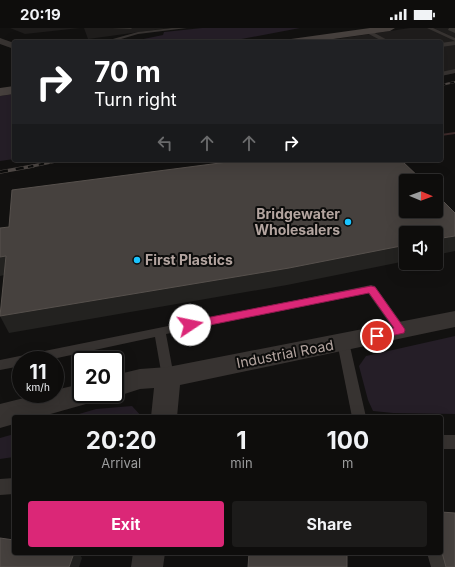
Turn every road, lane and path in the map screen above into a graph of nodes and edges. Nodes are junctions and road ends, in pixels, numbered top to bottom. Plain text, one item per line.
1 (185, 28) edge
2 (390, 28) edge
3 (430, 28) edge
4 (367, 31) junction
5 (112, 40) edge
6 (305, 40) edge
7 (384, 40) edge
8 (0, 41) edge
9 (455, 41) edge
10 (443, 44) edge
11 (12, 45) edge
12 (455, 71) edge
13 (443, 74) edge
14 (12, 90) edge
15 (0, 92) edge
16 (455, 319) edge
17 (401, 330) junction
18 (160, 331) junction
19 (343, 342) junction
20 (64, 352) edge
21 (12, 363) edge
22 (0, 365) edge
23 (168, 377) junction
24 (124, 383) edge
25 (72, 397) edge
26 (164, 415) edge
27 (359, 415) edge
28 (0, 416) edge
29 (443, 442) edge
30 (455, 442) edge
31 (12, 486) edge
32 (0, 487) edge
33 (149, 555) edge
34 (148, 567) edge

1 - 5 lane
2 - 4 main road
3 - 9 lane
4 - 6 main road
4 - 7 lane
8 - 11 street
9 - 10 lane
12 - 13 lane
14 - 15 main road
16 - 17 street, Industrial Road
17 - 18 lane
17 - 19 street, Industrial Road
18 - 20 lane
18 - 23 lane
19 - 23 street, Industrial Road
19 - 27 lane
21 - 22 lane
23 - 24 street, Industrial Road
23 - 26 street
25 - 28 street
29 - 30 lane
31 - 32 lane
33 - 34 street

